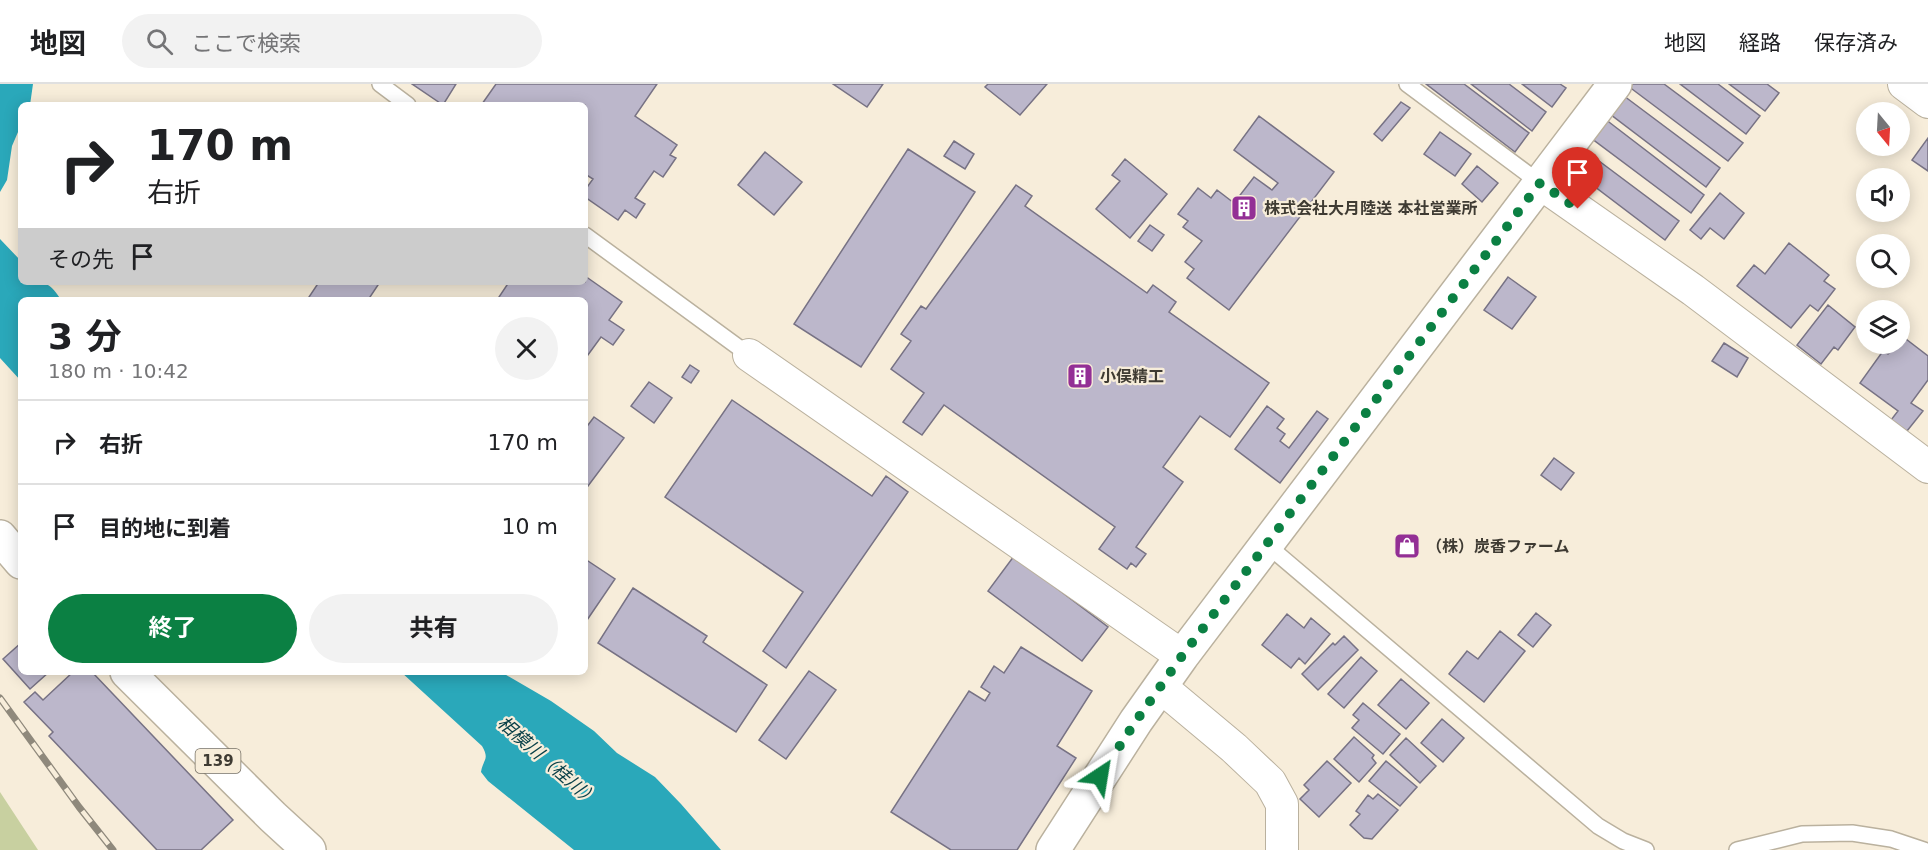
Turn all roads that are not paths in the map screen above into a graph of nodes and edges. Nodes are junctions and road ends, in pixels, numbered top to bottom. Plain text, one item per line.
1 (380, 84) edge
2 (1407, 84) edge
3 (1615, 84) edge
4 (1904, 84) edge
5 (404, 102) edge
6 (1928, 102) edge
7 (1540, 183) junction
8 (588, 237) edge
9 (749, 355) joint
10 (1928, 467) edge
11 (0, 537) edge
12 (1266, 544) junction
13 (18, 558) edge
14 (1182, 656) junction
15 (129, 675) edge
16 (1161, 687) junction
17 (309, 850) edge
18 (1053, 850) edge
19 (1282, 850) edge
20 (1646, 850) edge
21 (1737, 850) edge
22 (1924, 850) edge

1 - 5 lane
2 - 7 lane
3 - 7 main road
4 - 6 street
7 - 10 street
7 - 12 main road
8 - 9 lane
9 - 14 street
11 - 13 main road
12 - 14 main road
12 - 20 lane
14 - 16 main road
15 - 17 main road, 139
16 - 18 main road
16 - 19 street
21 - 22 lane

